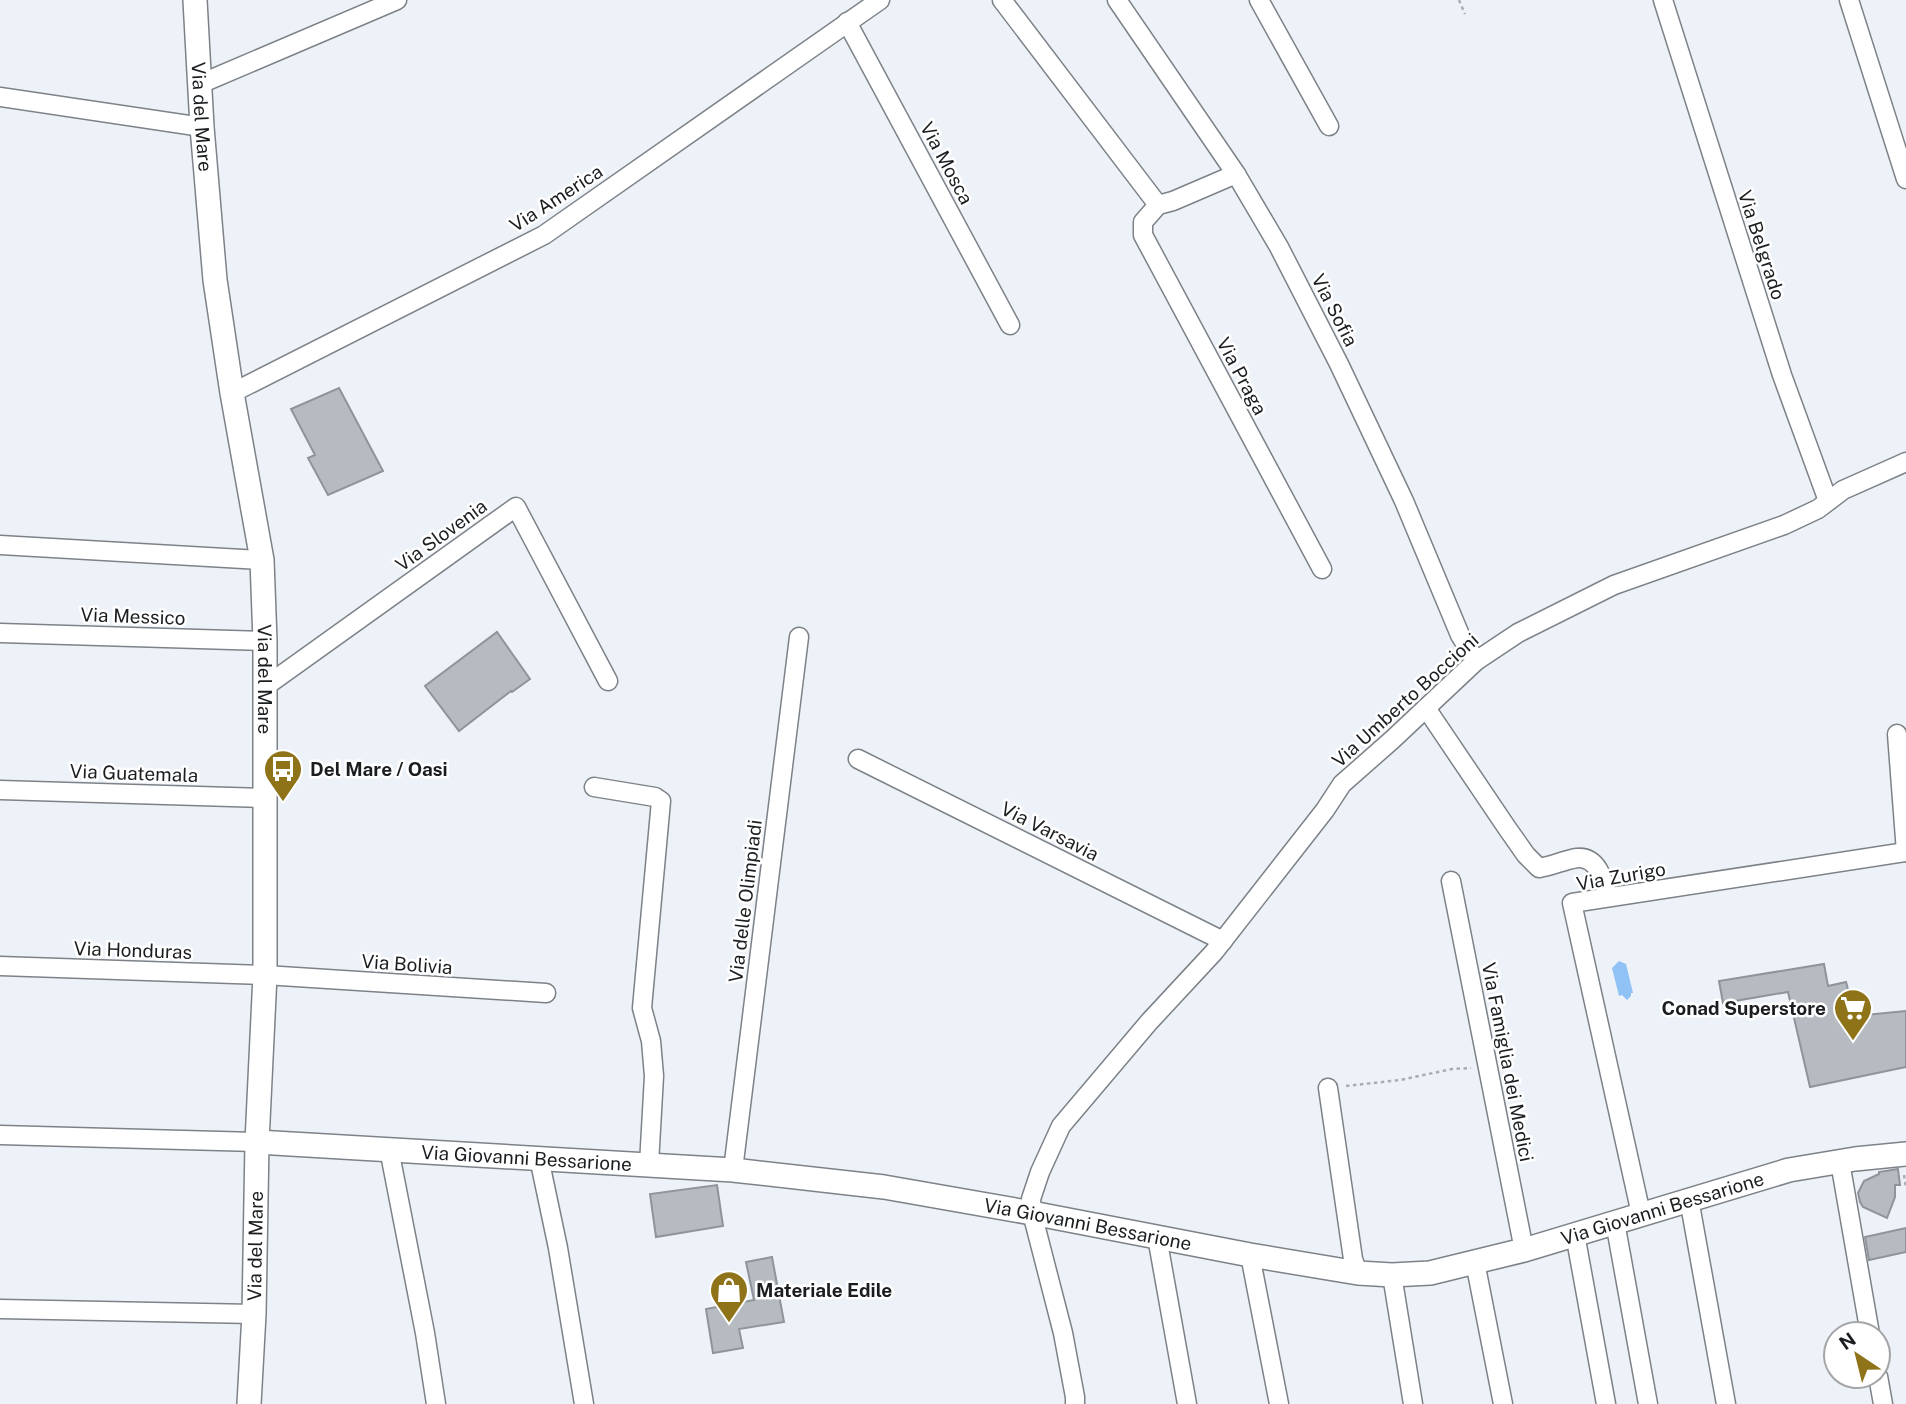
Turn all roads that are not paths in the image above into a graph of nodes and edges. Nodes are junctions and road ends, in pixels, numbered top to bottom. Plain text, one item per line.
1 (195, 0) edge
2 (397, 0) edge
3 (1002, 0) edge
4 (1117, 0) edge
5 (1259, 0) edge
6 (1662, 0) edge
7 (1849, 0) edge
8 (877, 1) edge
9 (847, 22) junction
10 (200, 84) junction
11 (0, 97) edge
12 (1329, 126) dead end
13 (202, 127) junction
14 (1236, 174) junction
15 (1906, 179) edge
16 (1158, 205) junction
17 (1010, 325) dead end
18 (232, 393) junction
19 (1906, 463) edge
20 (1828, 501) junction
21 (0, 545) edge
22 (262, 560) junction
23 (1322, 569) dead end
24 (0, 633) edge
25 (799, 637) dead end
26 (265, 640) junction
27 (1476, 661) junction
28 (608, 681) dead end
29 (266, 686) junction
30 (1426, 708) junction
31 (1897, 734) dead end
32 (858, 759) dead end
33 (594, 787) dead end
34 (0, 790) edge
35 (267, 798) junction
36 (1906, 852) edge
37 (1451, 881) dead end
38 (1608, 897) junction
39 (1223, 941) junction
40 (0, 966) edge
41 (265, 975) junction
42 (546, 993) dead end
43 (1328, 1088) road end
44 (0, 1135) edge
45 (257, 1142) junction
46 (389, 1149) junction
47 (1906, 1154) edge
48 (539, 1158) junction
49 (1840, 1162) junction
50 (649, 1164) junction
51 (733, 1170) junction
52 (1689, 1199) junction
53 (1032, 1213) junction
54 (1641, 1214) junction
55 (1615, 1222) junction
56 (1575, 1234) junction
57 (1157, 1237) junction
58 (1524, 1250) junction
59 (1250, 1255) junction
60 (1475, 1262) junction
61 (1358, 1273) junction
62 (1392, 1275) junction
63 (0, 1309) edge
64 (254, 1314) junction
65 (1868, 1320) edge
66 (250, 1404) edge
67 (436, 1404) edge
68 (584, 1404) edge
69 (1075, 1404) edge
70 (1187, 1404) edge
71 (1279, 1404) edge
72 (1413, 1404) edge
73 (1503, 1404) edge
74 (1606, 1404) edge
75 (1648, 1404) edge
76 (1726, 1404) edge

1 - 10 street, Via del Mare
2 - 10 street
3 - 16 street
4 - 14 street, Via Sofia
5 - 12 street
6 - 20 street, Via Belgrado
7 - 15 street
8 - 9 street, Via America
9 - 17 street, Via Mosca
9 - 18 street, Via America
10 - 13 street, Via del Mare
11 - 13 street
13 - 18 street, Via del Mare
14 - 16 street
14 - 27 street, Via Sofia
16 - 23 street, Via Praga
18 - 22 street, Via del Mare
19 - 20 street, Via Umberto Boccioni
20 - 27 street, Via Umberto Boccioni
21 - 22 street
22 - 26 street, Via del Mare
24 - 26 street, Via Messico
25 - 51 street, Via delle Olimpiadi
26 - 29 street, Via del Mare
27 - 30 street, Via Umberto Boccioni
28 - 29 street, Via Slovenia
29 - 35 street, Via del Mare
30 - 38 street
30 - 39 street, Via Umberto Boccioni
31 - 36 street
32 - 39 street, Via Varsavia
33 - 50 street
34 - 35 street, Via Guatemala
35 - 41 street, Via del Mare
36 - 38 street, Via Zurigo
37 - 58 street, Via Famiglia dei Medici
38 - 54 street, Via Zurigo
39 - 53 street, Via Umberto Boccioni
40 - 41 street, Via Honduras
41 - 42 street, Via Bolivia
41 - 45 street, Via del Mare
43 - 61 street
44 - 45 street
45 - 46 street, Via Giovanni Bessarione
45 - 64 street, Via del Mare
46 - 48 street, Via Giovanni Bessarione
46 - 67 street
47 - 49 street, Via Giovanni Bessarione
48 - 50 street, Via Giovanni Bessarione
48 - 68 street
49 - 52 street, Via Giovanni Bessarione
49 - 65 street
50 - 51 street, Via Giovanni Bessarione
51 - 53 street, Via Giovanni Bessarione
52 - 54 street, Via Giovanni Bessarione
52 - 76 street
53 - 57 street, Via Giovanni Bessarione
53 - 69 street
54 - 55 street, Via Giovanni Bessarione
55 - 56 street, Via Giovanni Bessarione
55 - 75 street
56 - 58 street, Via Giovanni Bessarione
56 - 74 street
57 - 59 street, Via Giovanni Bessarione
57 - 70 street
58 - 60 street, Via Giovanni Bessarione
59 - 61 street, Via Giovanni Bessarione
59 - 71 street
60 - 62 street, Via Giovanni Bessarione
60 - 73 street
61 - 62 street, Via Giovanni Bessarione
62 - 72 street
63 - 64 street
64 - 66 street, Via del Mare

